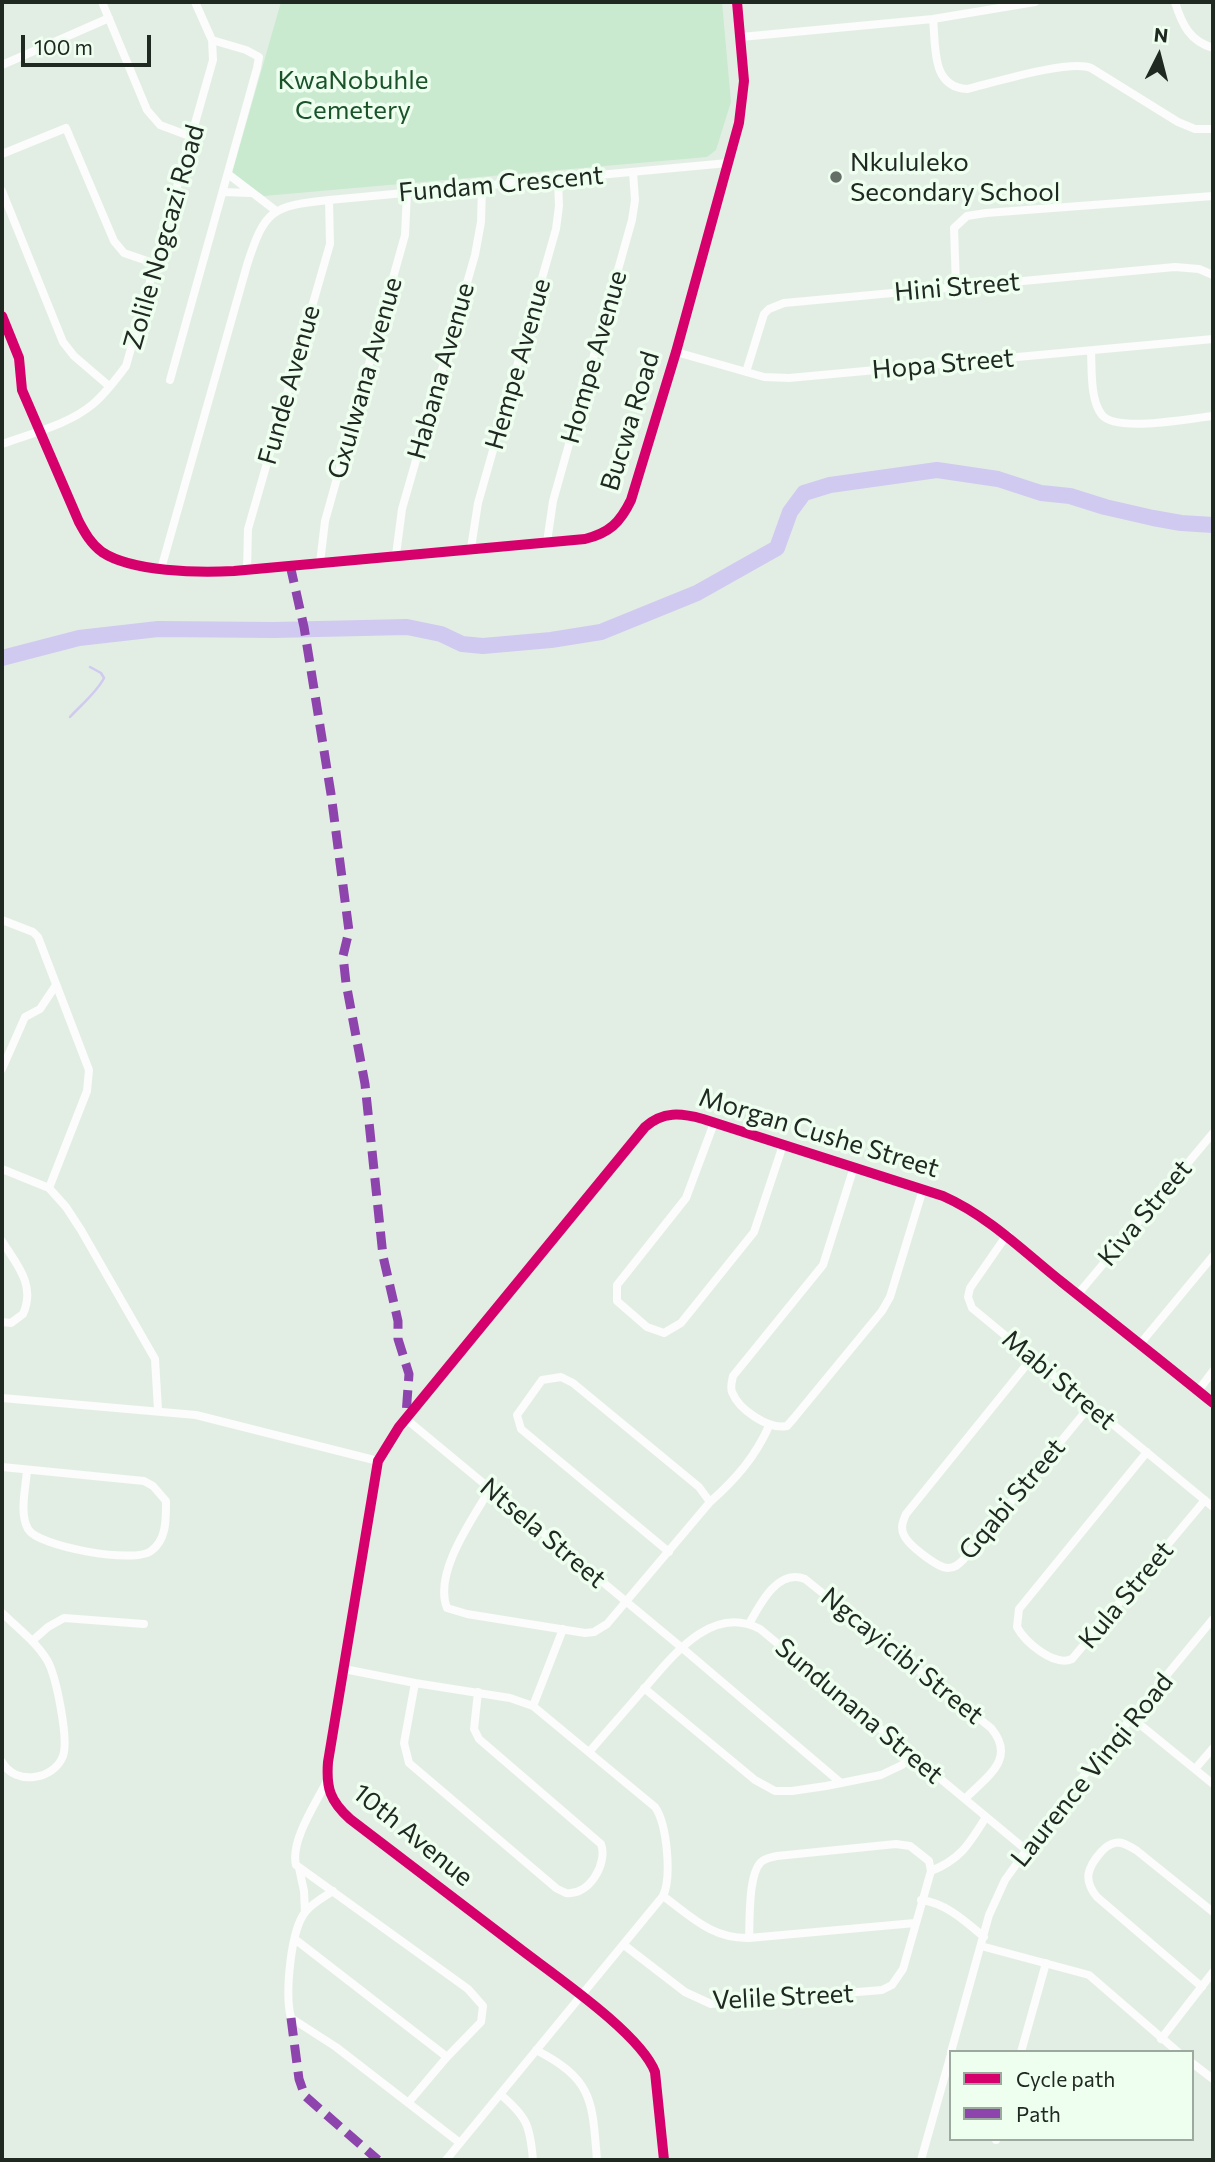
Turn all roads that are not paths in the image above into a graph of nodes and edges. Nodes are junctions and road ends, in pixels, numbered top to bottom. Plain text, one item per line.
1 (102, 2) edge
2 (195, 2) edge
3 (737, 2) edge
4 (1035, 2) edge
5 (1175, 2) edge
6 (109, 18) junction
7 (933, 19) junction
8 (741, 37) junction
9 (212, 40) junction
10 (1213, 48) edge
11 (2, 65) edge
12 (1213, 129) edge
13 (192, 137) junction
14 (2, 154) edge
15 (729, 163) junction
16 (632, 172) junction
17 (228, 174) junction
18 (558, 178) junction
19 (482, 186) junction
20 (2, 191) edge
21 (223, 192) junction
22 (407, 192) junction
23 (250, 193) junction
24 (1213, 196) edge
25 (329, 200) junction
26 (275, 210) junction
27 (156, 264) junction
28 (1213, 275) edge
29 (956, 286) junction
30 (2, 316) edge
31 (1213, 340) edge
32 (676, 352) junction
33 (1091, 352) junction
34 (746, 373) junction
35 (170, 380) dead end
36 (109, 386) junction
37 (1213, 415) edge
38 (40, 431) junction
39 (2, 444) edge
40 (547, 542) junction
41 (471, 548) junction
42 (396, 555) junction
43 (320, 563) junction
44 (161, 569) junction
45 (247, 570) junction
46 (2, 920) edge
47 (56, 985) junction
48 (2, 1069) edge
49 (713, 1123) junction
50 (1213, 1133) edge
51 (783, 1145) junction
52 (854, 1167) junction
53 (2, 1170) edge
54 (49, 1188) junction
55 (923, 1189) junction
56 (1009, 1236) junction
57 (2, 1241) edge
58 (1213, 1256) edge
59 (1078, 1294) junction
60 (2, 1322) edge
61 (1140, 1344) junction
62 (1032, 1358) junction
63 (1213, 1371) edge
64 (1198, 1391) junction
65 (2, 1398) edge
66 (1213, 1404) edge
67 (1090, 1406) junction
68 (158, 1410) junction
69 (406, 1419) junction
70 (769, 1426) junction
71 (1147, 1452) junction
72 (378, 1461) junction
73 (2, 1467) edge
74 (27, 1470) junction
75 (490, 1489) junction
76 (1205, 1500) junction
77 (710, 1502) junction
78 (1213, 1507) edge
79 (669, 1552) junction
80 (625, 1601) junction
81 (2, 1613) edge
82 (1213, 1619) edge
83 (144, 1624) dead end
84 (749, 1624) junction
85 (563, 1629) junction
86 (32, 1642) junction
87 (681, 1647) junction
88 (344, 1668) junction
89 (415, 1683) junction
90 (644, 1688) junction
91 (478, 1692) junction
92 (533, 1706) junction
93 (1132, 1718) junction
94 (1213, 1748) edge
95 (590, 1751) junction
96 (911, 1756) junction
97 (2, 1762) edge
98 (1195, 1769) junction
99 (327, 1781) junction
100 (841, 1783) junction
101 (1213, 1784) edge
102 (965, 1799) junction
103 (986, 1817) junction
104 (1025, 1849) junction
105 (299, 1868) junction
106 (931, 1871) junction
107 (333, 1891) junction
108 (663, 1896) junction
109 (921, 1900) junction
110 (305, 1912) junction
111 (1213, 1912) edge
112 (915, 1923) junction
113 (750, 1938) junction
114 (296, 1940) junction
115 (982, 1942) junction
116 (624, 1945) junction
117 (1046, 1963) junction
118 (1213, 1972) edge
119 (1202, 1987) junction
120 (581, 1996) junction
121 (1161, 2039) junction
122 (536, 2050) junction
123 (952, 2050) edge
124 (1022, 2050) edge
125 (1175, 2050) edge
126 (447, 2057) junction
127 (949, 2060) edge
128 (1194, 2065) edge
129 (1213, 2079) edge
130 (500, 2094) junction
131 (408, 2104) junction
132 (460, 2143) junction
133 (446, 2160) edge
134 (533, 2160) edge
135 (597, 2160) edge
136 (664, 2160) edge
137 (921, 2160) edge

1 - 6 street
2 - 9 street, Zolile Nogcazi Road
3 - 8 street, Bucwa Road
4 - 7 street
5 - 10 street
6 - 11 street
6 - 13 street
7 - 8 street
7 - 12 street
8 - 15 street, Bucwa Road
9 - 13 street, Zolile Nogcazi Road
9 - 17 street
13 - 27 street, Zolile Nogcazi Road
14 - 27 street
15 - 16 street, Fundam Crescent
15 - 32 street, Bucwa Road
16 - 18 street, Fundam Crescent
16 - 40 street, Hompe Avenue
17 - 21 street
17 - 23 street
18 - 19 street, Fundam Crescent
18 - 41 street, Hempe Avenue
19 - 22 street, Fundam Crescent
19 - 42 street, Habana Avenue
20 - 36 street
21 - 23 street
21 - 35 street
22 - 25 street, Fundam Crescent
22 - 43 street, Gxulwana Avenue
23 - 26 street
24 - 29 street
25 - 26 street, Fundam Crescent
25 - 45 street, Funde Avenue
26 - 44 street
27 - 36 street, Zolile Nogcazi Road
28 - 29 street, Hini Street
29 - 34 street, Hini Street
30 - 38 street, Bucwa Road
31 - 33 street, Hopa Street
32 - 34 street, Hopa Street
32 - 40 street, Bucwa Road
33 - 34 street, Hopa Street
33 - 37 street
36 - 38 street, Zolile Nogcazi Road
38 - 39 street, Zolile Nogcazi Road
38 - 44 street, Bucwa Road
40 - 41 street, Bucwa Road
41 - 42 street, Bucwa Road
42 - 43 street, Bucwa Road
43 - 45 street, Bucwa Road
44 - 45 street, Bucwa Road
46 - 47 street
47 - 48 street
47 - 54 street
49 - 51 street, Morgan Cushe Street
49 - 51 street
49 - 69 street, Morgan Cushe Street
50 - 59 street, Kiva Street
51 - 52 street, Morgan Cushe Street
52 - 55 street, Morgan Cushe Street
52 - 70 street
53 - 54 street
54 - 68 street
55 - 56 street, Morgan Cushe Street
55 - 70 street
56 - 59 street, Morgan Cushe Street
56 - 62 street, Mabi Street
57 - 60 street
58 - 61 street
59 - 61 street, Morgan Cushe Street
61 - 64 street, Morgan Cushe Street
62 - 67 street, Mabi Street
62 - 67 street, Gqabi Street
63 - 64 street
64 - 66 street, Morgan Cushe Street
65 - 68 street
67 - 71 street, Mabi Street
68 - 72 street
69 - 72 street, Morgan Cushe Street
69 - 75 street, Ntsela Street
70 - 77 street
71 - 76 street, Mabi Street
71 - 76 street, Kula Street
72 - 88 street, 10th Avenue
73 - 74 street
74 - 74 street
75 - 80 street, Ntsela Street
75 - 85 street
76 - 78 street, Mabi Street
77 - 79 street
77 - 79 street
79 - 80 street
80 - 85 street
80 - 87 street, Ntsela Street
81 - 86 street
82 - 93 street, Laurence Vinqi Road
83 - 86 street
84 - 87 street, Sundunana Street
84 - 96 street, Sundunana Street
84 - 102 street, Ngcayicibi Street
85 - 92 street
86 - 97 street
87 - 90 street, Sundunana Street
87 - 100 street, Ntsela Street
88 - 89 street
88 - 99 street, 10th Avenue
89 - 91 street
89 - 91 street
90 - 95 street, Sundunana Street
90 - 100 street
91 - 92 street
92 - 95 street
93 - 98 street
93 - 104 street, Laurence Vinqi Road
94 - 98 street
95 - 108 street
96 - 100 street
96 - 102 street, Sundunana Street
98 - 101 street
99 - 105 street
99 - 120 street, 10th Avenue
102 - 103 street, Sundunana Street
103 - 104 street, Sundunana Street
103 - 106 street
104 - 115 street, Laurence Vinqi Road
105 - 107 street
105 - 110 street
106 - 109 street, Velile Street
106 - 113 street
107 - 110 street
107 - 126 street
108 - 113 street
108 - 116 street
109 - 112 street, Velile Street
109 - 115 street
110 - 114 street
111 - 119 street
112 - 113 street
112 - 116 street, Velile Street
114 - 126 street
114 - 131 street
115 - 117 street
115 - 123 street, Laurence Vinqi Road
116 - 120 street
117 - 121 street
117 - 124 street
118 - 119 street
119 - 121 street
120 - 122 street
120 - 136 street, 10th Avenue
121 - 125 street
122 - 130 street
122 - 135 street
126 - 131 street
127 - 137 street, Laurence Vinqi Road
128 - 129 street
130 - 132 street
130 - 134 street
131 - 132 street
132 - 133 street

